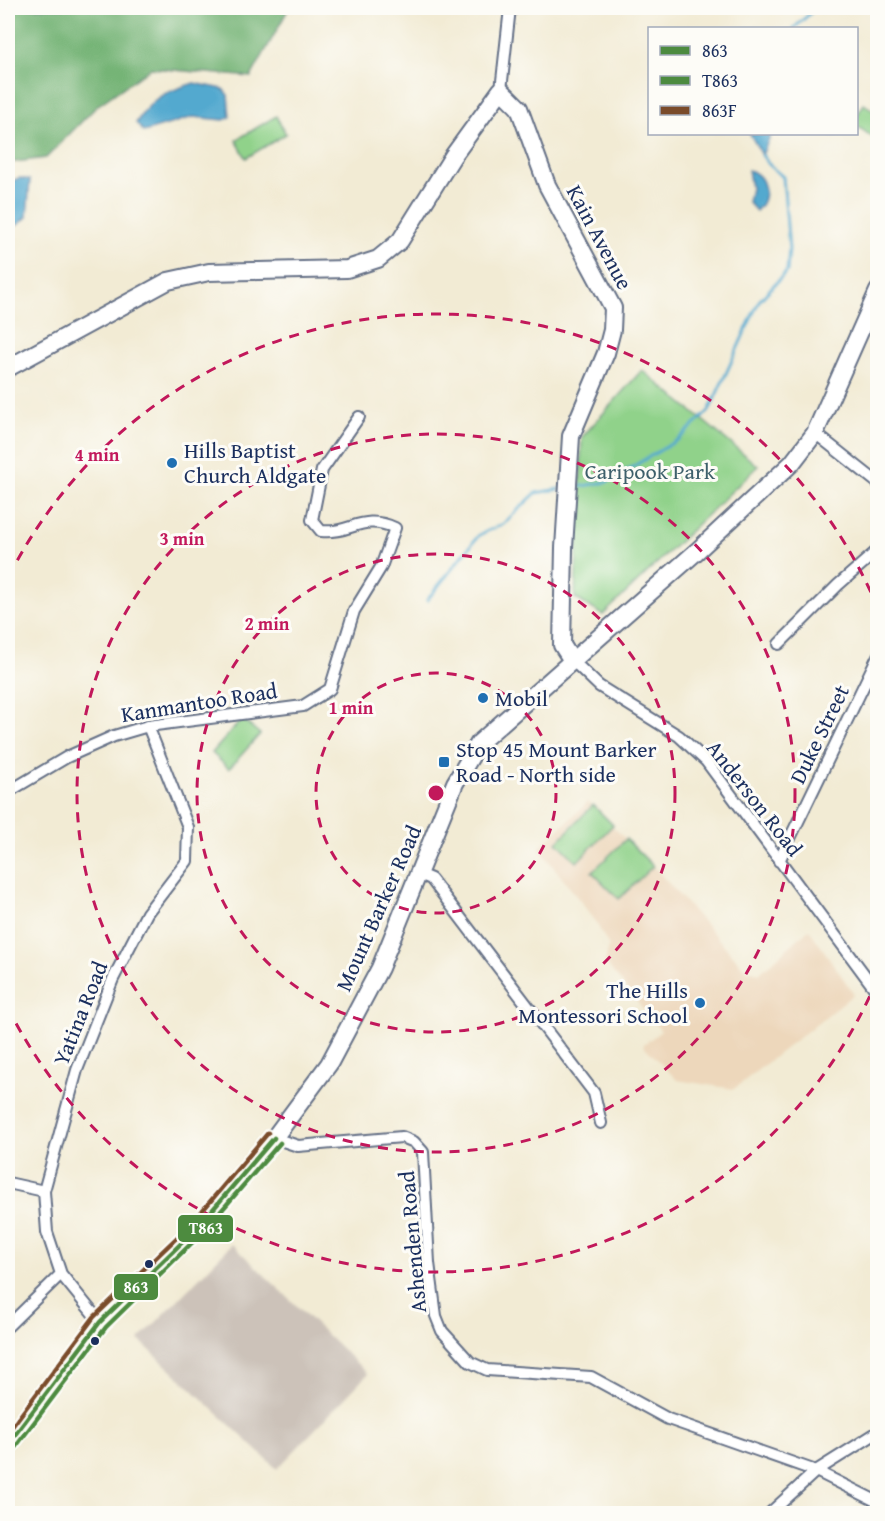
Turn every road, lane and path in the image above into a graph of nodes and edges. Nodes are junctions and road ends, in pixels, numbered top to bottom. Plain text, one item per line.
1 (510, 8) edge
2 (501, 90) junction
3 (878, 291) edge
4 (8, 368) edge
5 (359, 417) dead end
6 (815, 434) junction
7 (878, 483) edge
8 (878, 550) edge
9 (779, 644) dead end
10 (878, 656) edge
11 (571, 659) junction
12 (148, 726) junction
13 (8, 792) edge
14 (779, 861) junction
15 (419, 874) junction
16 (878, 993) edge
17 (601, 1123) dead end
18 (273, 1138) junction
19 (8, 1183) edge
20 (44, 1191) junction
21 (61, 1274) junction
22 (100, 1322) junction
23 (8, 1326) edge
24 (878, 1432) edge
25 (8, 1444) edge
26 (816, 1472) junction
27 (878, 1502) edge
28 (769, 1514) edge

1 - 2 street
2 - 4 main road
2 - 11 main road, Kain Avenue
3 - 6 main road, Mount Barker Road
5 - 12 street, Kanmantoo Road
6 - 7 street
6 - 11 main road, Mount Barker Road
8 - 9 street
10 - 14 street, Duke Street
11 - 14 street, Anderson Road
11 - 15 main road, Mount Barker Road
12 - 13 street, Kanmantoo Road
12 - 20 street, Yatina Road
14 - 16 street, Anderson Road
15 - 17 street
15 - 18 main road, Mount Barker Road
18 - 22 main road, Mount Barker Road
18 - 26 street, Ashenden Road
19 - 20 street
20 - 21 street, Yatina Road
21 - 22 street, Yatina Road
21 - 23 street
22 - 25 main road, Mount Barker Road
24 - 26 street
26 - 27 street, Ashenden Road
26 - 28 street

